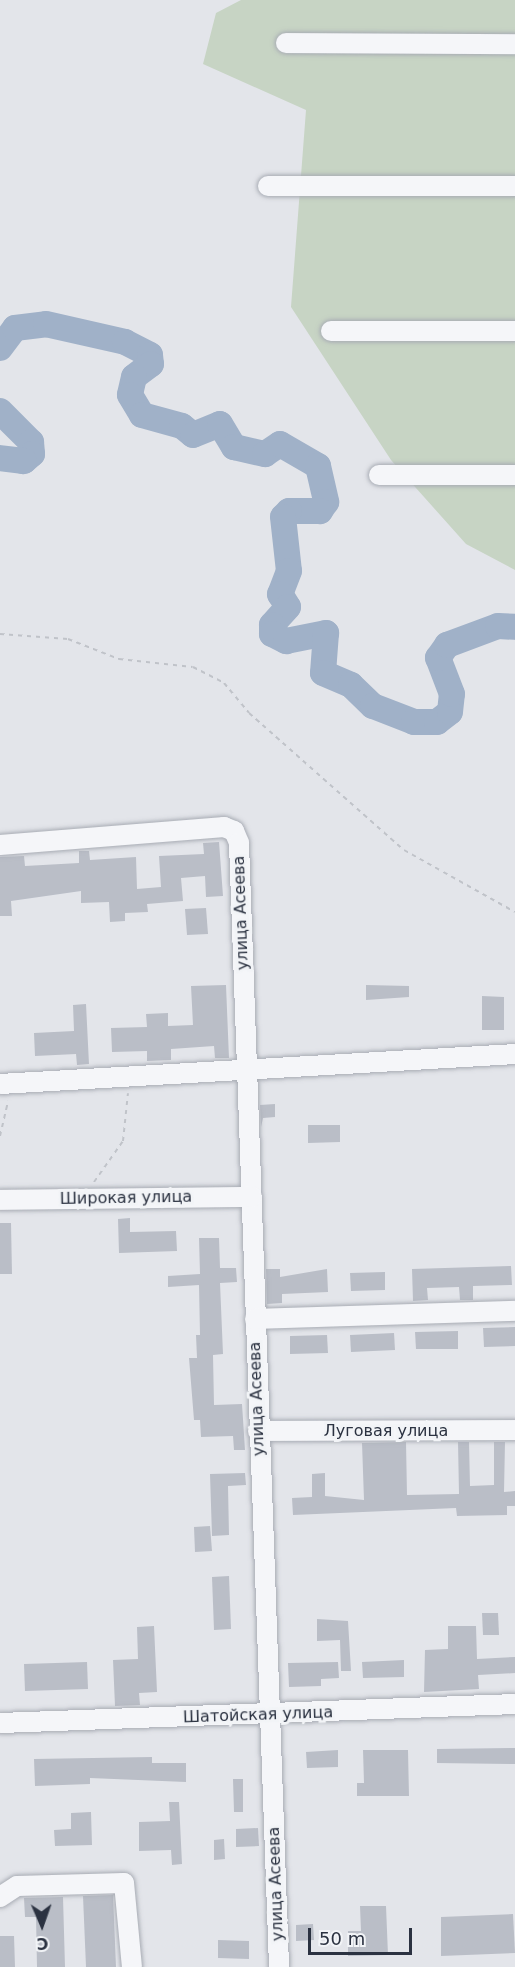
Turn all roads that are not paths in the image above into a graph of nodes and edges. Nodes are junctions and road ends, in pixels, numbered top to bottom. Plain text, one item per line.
1 (286, 43) dead end
2 (515, 44) edge
3 (268, 186) dead end
4 (515, 186) edge
5 (330, 330) dead end
6 (515, 331) edge
7 (379, 475) dead end
8 (515, 475) edge
9 (0, 845) edge
10 (515, 1054) edge
11 (247, 1073) junction
12 (5, 1084) edge
13 (252, 1197) junction
14 (0, 1200) edge
15 (515, 1311) edge
16 (255, 1319) junction
17 (515, 1430) edge
18 (258, 1431) junction
19 (515, 1704) edge
20 (269, 1716) junction
21 (0, 1723) edge
22 (0, 1897) edge
23 (132, 1967) edge
24 (279, 1967) edge

1 - 2 street
3 - 4 street
5 - 6 street
7 - 8 street
9 - 11 street, улица Асеева
10 - 11 street
11 - 12 street
11 - 13 street, улица Асеева
13 - 14 street, Широкая улица
13 - 16 street, улица Асеева
15 - 16 street
16 - 18 street, улица Асеева
17 - 18 street, Луговая улица
18 - 20 street, улица Асеева
19 - 20 street, Шатойская улица
20 - 21 street, Шатойская улица
20 - 24 street, улица Асеева
22 - 23 street

